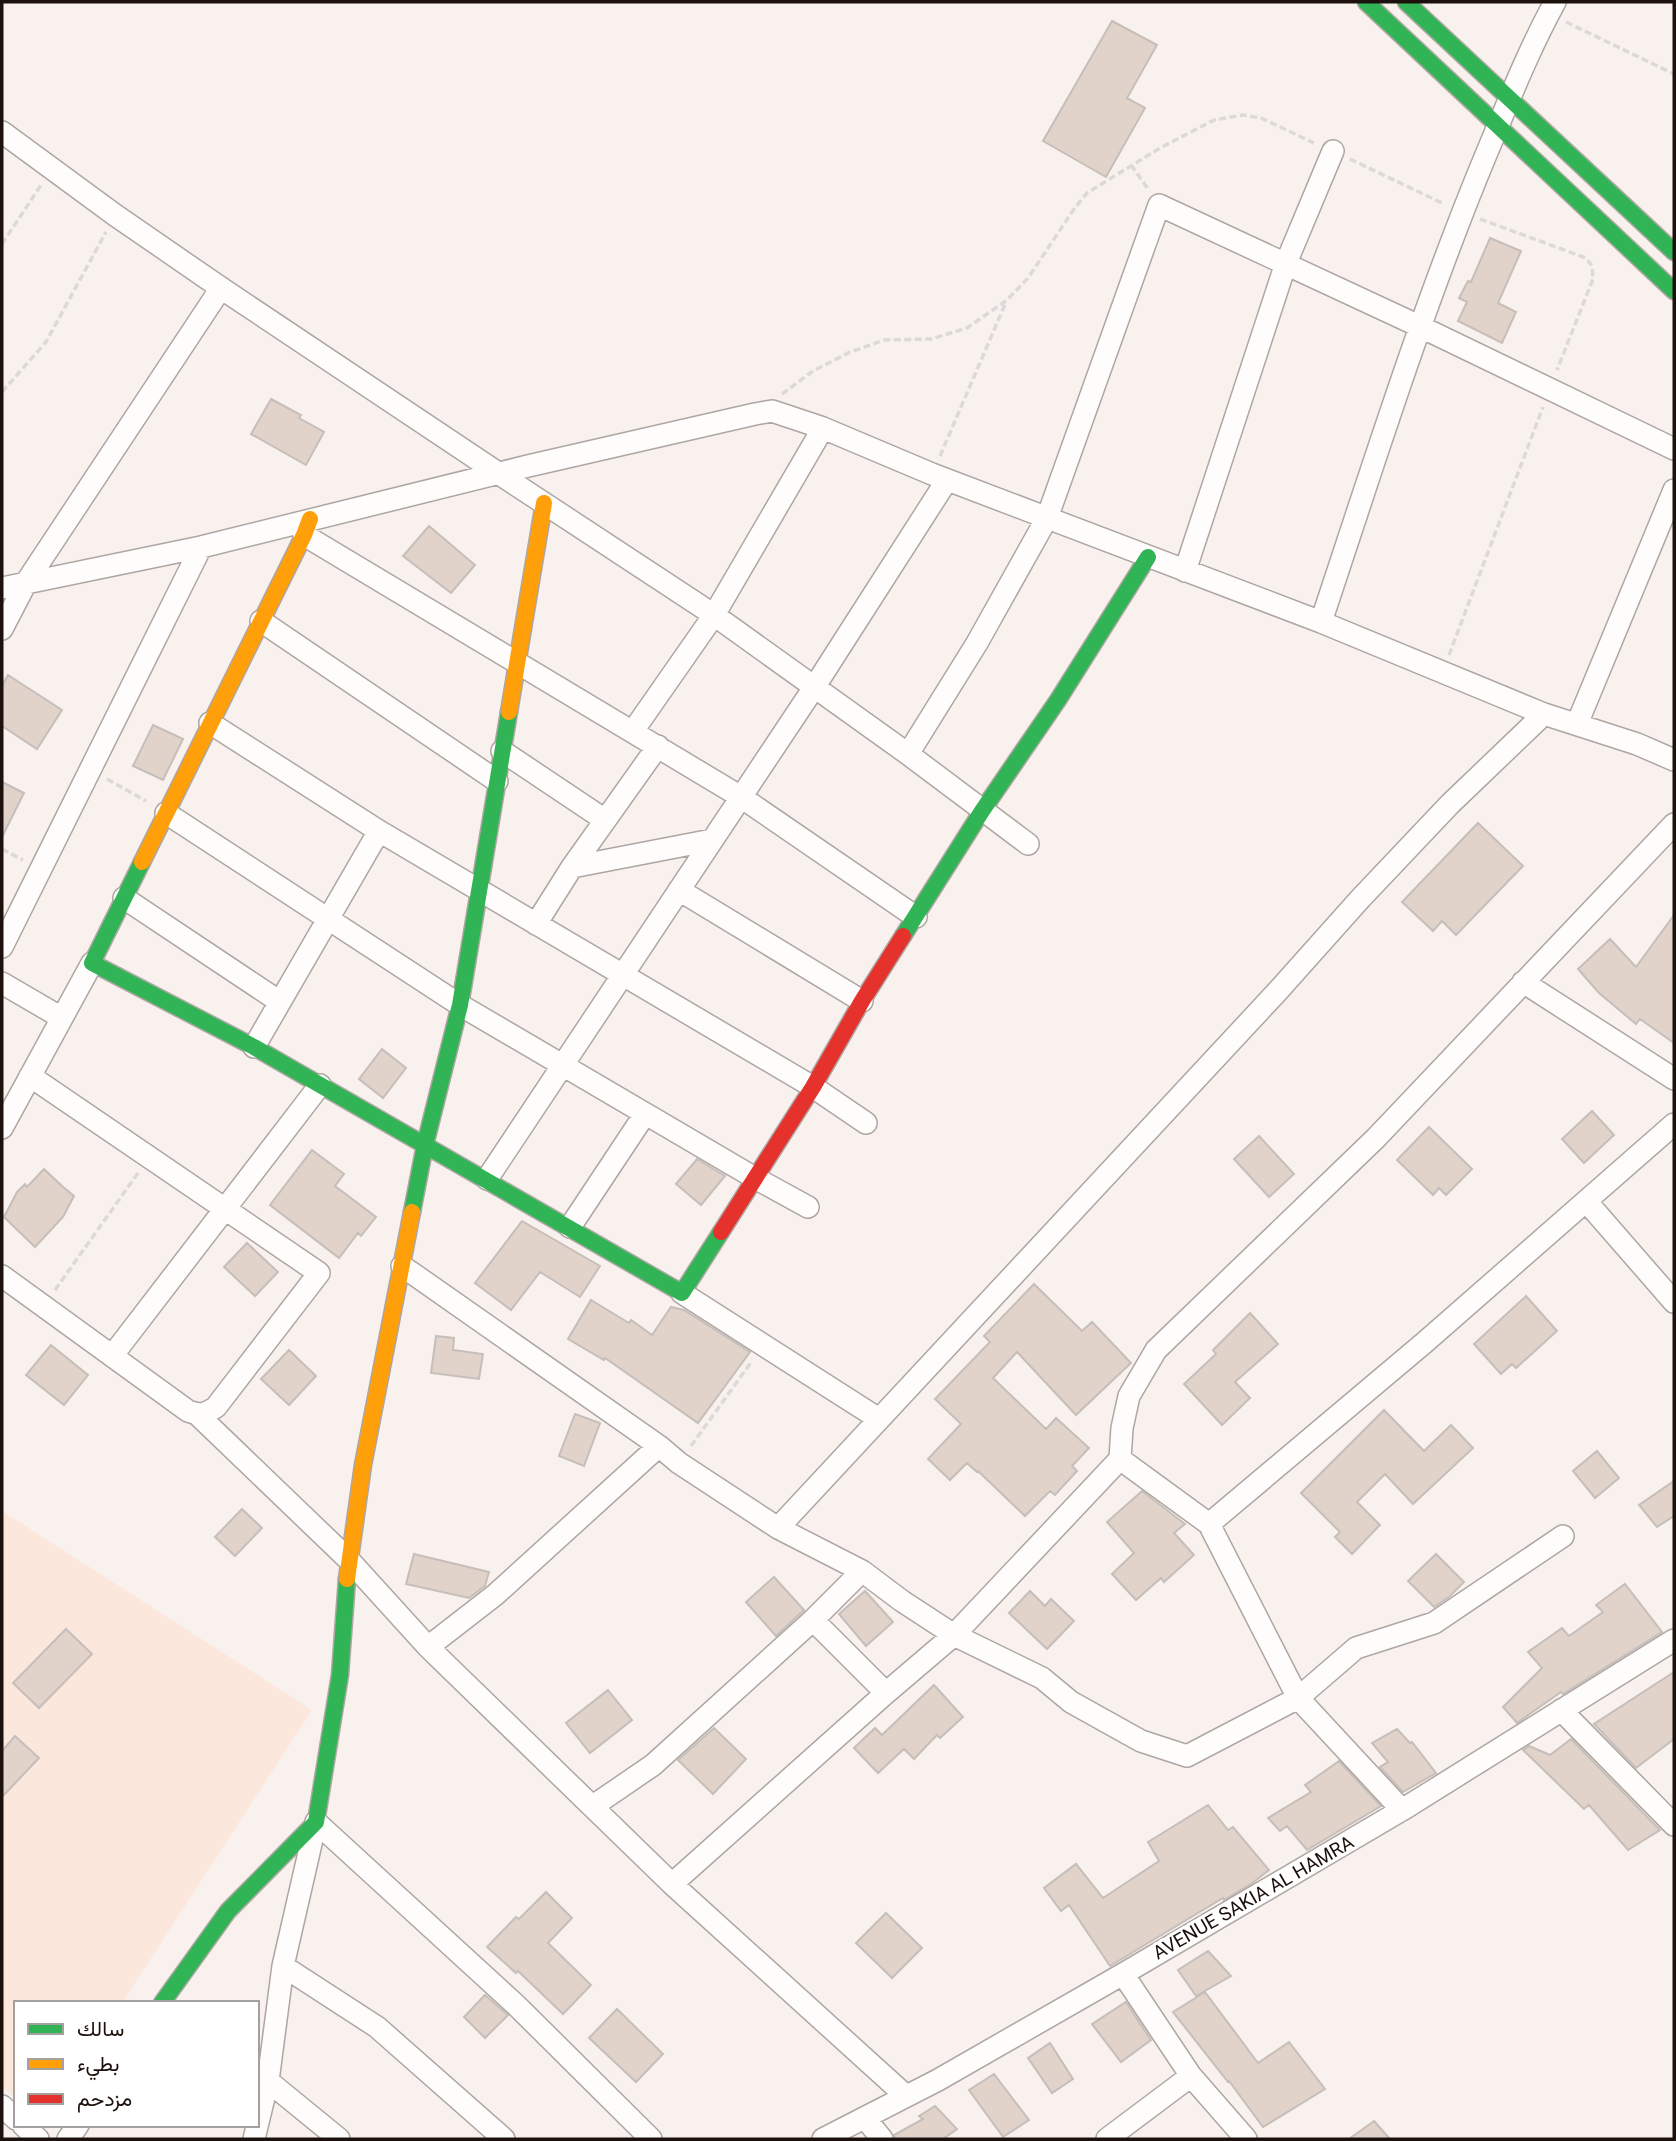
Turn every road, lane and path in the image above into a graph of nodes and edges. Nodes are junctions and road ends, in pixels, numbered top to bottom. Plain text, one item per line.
1 (1366, 2) edge
2 (1406, 2) edge
3 (1552, 8) edge
4 (1674, 75) edge
5 (1510, 99) junction
6 (1498, 126) junction
7 (2, 132) edge
8 (1333, 151) dead end
9 (1131, 166) dead end
10 (52, 168) junction
11 (1159, 205) junction
12 (116, 215) junction
13 (2, 244) edge
14 (1674, 252) edge
15 (1286, 263) junction
16 (221, 288) junction
17 (1674, 291) edge
18 (1007, 300) dead end
19 (1419, 326) junction
20 (2, 392) edge
21 (823, 428) junction
22 (1674, 449) edge
23 (498, 473) junction
24 (939, 477) junction
25 (1674, 489) edge
26 (544, 503) junction
27 (1047, 518) junction
28 (307, 527) junction
29 (201, 547) junction
30 (1148, 556) junction
31 (1185, 570) junction
32 (27, 581) junction
33 (2, 588) edge
34 (715, 615) junction
35 (261, 621) junction
36 (1321, 622) junction
37 (2, 629) edge
38 (517, 661) junction
39 (815, 687) junction
40 (1544, 714) junction
41 (210, 723) junction
42 (1577, 724) junction
43 (633, 731) junction
44 (658, 746) junction
45 (502, 751) junction
46 (908, 754) junction
47 (1674, 760) edge
48 (90, 769) junction
49 (497, 781) junction
50 (741, 797) junction
51 (982, 811) junction
52 (166, 813) junction
53 (605, 820) junction
54 (1674, 824) edge
55 (379, 831) junction
56 (712, 840) junction
57 (1028, 844) dead end
58 (572, 867) junction
59 (479, 890) junction
60 (679, 890) junction
61 (124, 898) junction
62 (916, 917) junction
63 (327, 920) junction
64 (536, 923) junction
65 (2, 947) edge
66 (92, 963) junction
67 (622, 975) junction
68 (1524, 982) junction
69 (2, 983) edge
70 (862, 1001) junction
71 (280, 1002) junction
72 (460, 1005) junction
73 (62, 1018) junction
74 (254, 1047) junction
75 (562, 1065) junction
76 (30, 1076) junction
77 (1674, 1079) edge
78 (320, 1085) junction
79 (813, 1087) junction
80 (645, 1114) junction
81 (866, 1123) dead end
82 (1674, 1124) edge
83 (2, 1128) edge
84 (425, 1145) junction
85 (149, 1157) junction
86 (755, 1178) junction
87 (486, 1179) junction
88 (1586, 1201) junction
89 (808, 1207) dead end
90 (225, 1209) junction
91 (569, 1227) junction
92 (402, 1266) junction
93 (2, 1276) edge
94 (682, 1293) junction
95 (1674, 1302) edge
96 (44, 1306) junction
97 (764, 1345) junction
98 (112, 1356) junction
99 (198, 1415) junction
100 (879, 1419) junction
101 (659, 1446) junction
102 (1120, 1459) junction
103 (679, 1463) junction
104 (1209, 1524) junction
105 (778, 1528) junction
106 (1563, 1536) dead end
107 (349, 1560) junction
108 (862, 1571) junction
109 (813, 1620) junction
110 (954, 1635) junction
111 (1674, 1640) edge
112 (428, 1647) junction
113 (886, 1693) junction
114 (1298, 1698) junction
115 (1561, 1710) junction
116 (593, 1806) junction
117 (1402, 1810) junction
118 (1672, 1819) edge
119 (316, 1822) junction
120 (672, 1884) junction
121 (283, 1966) junction
122 (1123, 1974) junction
123 (163, 2001) edge
124 (1191, 2076) junction
125 (268, 2081) junction
126 (906, 2096) junction
127 (259, 2118) edge
128 (865, 2118) junction
129 (25, 2127) edge
130 (38, 2139) edge
131 (339, 2139) edge
132 (504, 2139) edge
133 (651, 2139) edge
134 (823, 2139) edge
135 (882, 2139) edge
136 (1107, 2139) edge
137 (1246, 2139) edge

1 - 6 street
2 - 5 street
3 - 4 path
3 - 5 street
5 - 6 street
5 - 14 street
6 - 17 street
6 - 19 street
7 - 10 street
8 - 15 street
9 - 11 path
10 - 12 street
10 - 13 path
11 - 15 street
11 - 27 street
12 - 16 street
12 - 20 path
15 - 19 street
15 - 31 street
16 - 23 street
16 - 32 street
18 - 24 path
19 - 22 street
19 - 36 street
21 - 23 street
21 - 24 street
21 - 34 street
23 - 26 street
23 - 28 street
24 - 27 street
24 - 39 street
25 - 42 street
26 - 34 street
26 - 38 street
27 - 30 street
27 - 46 street
28 - 29 street
28 - 35 street
28 - 38 street
29 - 32 street
29 - 48 street
30 - 31 street
30 - 51 street
31 - 36 street
32 - 33 street
32 - 37 street
34 - 39 street
34 - 43 street
35 - 41 street
35 - 49 street
36 - 40 street
38 - 43 street
38 - 45 street
39 - 46 street
39 - 50 street
40 - 42 street
40 - 100 street
41 - 52 street
41 - 55 street
42 - 47 street
43 - 44 street
44 - 50 street
44 - 53 street
45 - 49 street
45 - 53 street
46 - 51 street
48 - 52 path
48 - 65 street
49 - 59 street
50 - 56 street
50 - 62 street
51 - 57 street
51 - 62 street
52 - 61 street
52 - 63 street
53 - 58 street
54 - 68 street
55 - 59 street
55 - 63 street
56 - 58 street
56 - 60 street
58 - 64 street
59 - 64 street
59 - 72 street
60 - 67 street
60 - 70 street
61 - 66 street
61 - 71 street
62 - 70 street
63 - 71 street
63 - 72 street
64 - 67 street
66 - 73 street
66 - 74 street
67 - 75 street
67 - 79 street
68 - 77 street
68 - 102 street
69 - 73 street
70 - 79 street
71 - 74 street
72 - 75 street
72 - 84 street
73 - 76 street
74 - 78 street
75 - 80 street
75 - 87 street
76 - 83 street
76 - 85 street
78 - 84 street
78 - 90 street
79 - 81 street
79 - 86 street
80 - 86 street
80 - 91 street
82 - 88 street
84 - 87 street
84 - 92 street
85 - 90 street
85 - 96 path
86 - 89 street
86 - 94 street
87 - 91 street
88 - 95 street
88 - 104 street
90 - 98 street
90 - 99 street
91 - 94 street
92 - 101 street
92 - 107 street
93 - 96 street
94 - 97 street
96 - 98 street
97 - 100 street
97 - 103 path
98 - 99 street
99 - 107 street
100 - 105 street
101 - 103 street
101 - 112 street
102 - 104 street
102 - 110 street
103 - 105 street
104 - 114 street
105 - 108 street
106 - 114 street
107 - 112 street
107 - 119 street
108 - 109 street
108 - 110 street
109 - 113 street
109 - 116 street
110 - 113 street
110 - 114 street
111 - 115 street, AVENUE SAKIA AL HAMRA
112 - 116 street
113 - 120 street
114 - 117 street
115 - 117 street, AVENUE SAKIA AL HAMRA
115 - 118 street
116 - 120 street
117 - 122 street, AVENUE SAKIA AL HAMRA
119 - 121 street
119 - 123 street
119 - 133 street
120 - 126 street
121 - 125 street
121 - 132 street
122 - 124 street
122 - 126 street, AVENUE SAKIA AL HAMRA
124 - 136 street
124 - 137 street
125 - 127 street
125 - 131 street
126 - 128 street, AVENUE SAKIA AL HAMRA
128 - 134 street, AVENUE SAKIA AL HAMRA
128 - 135 street
129 - 130 street

